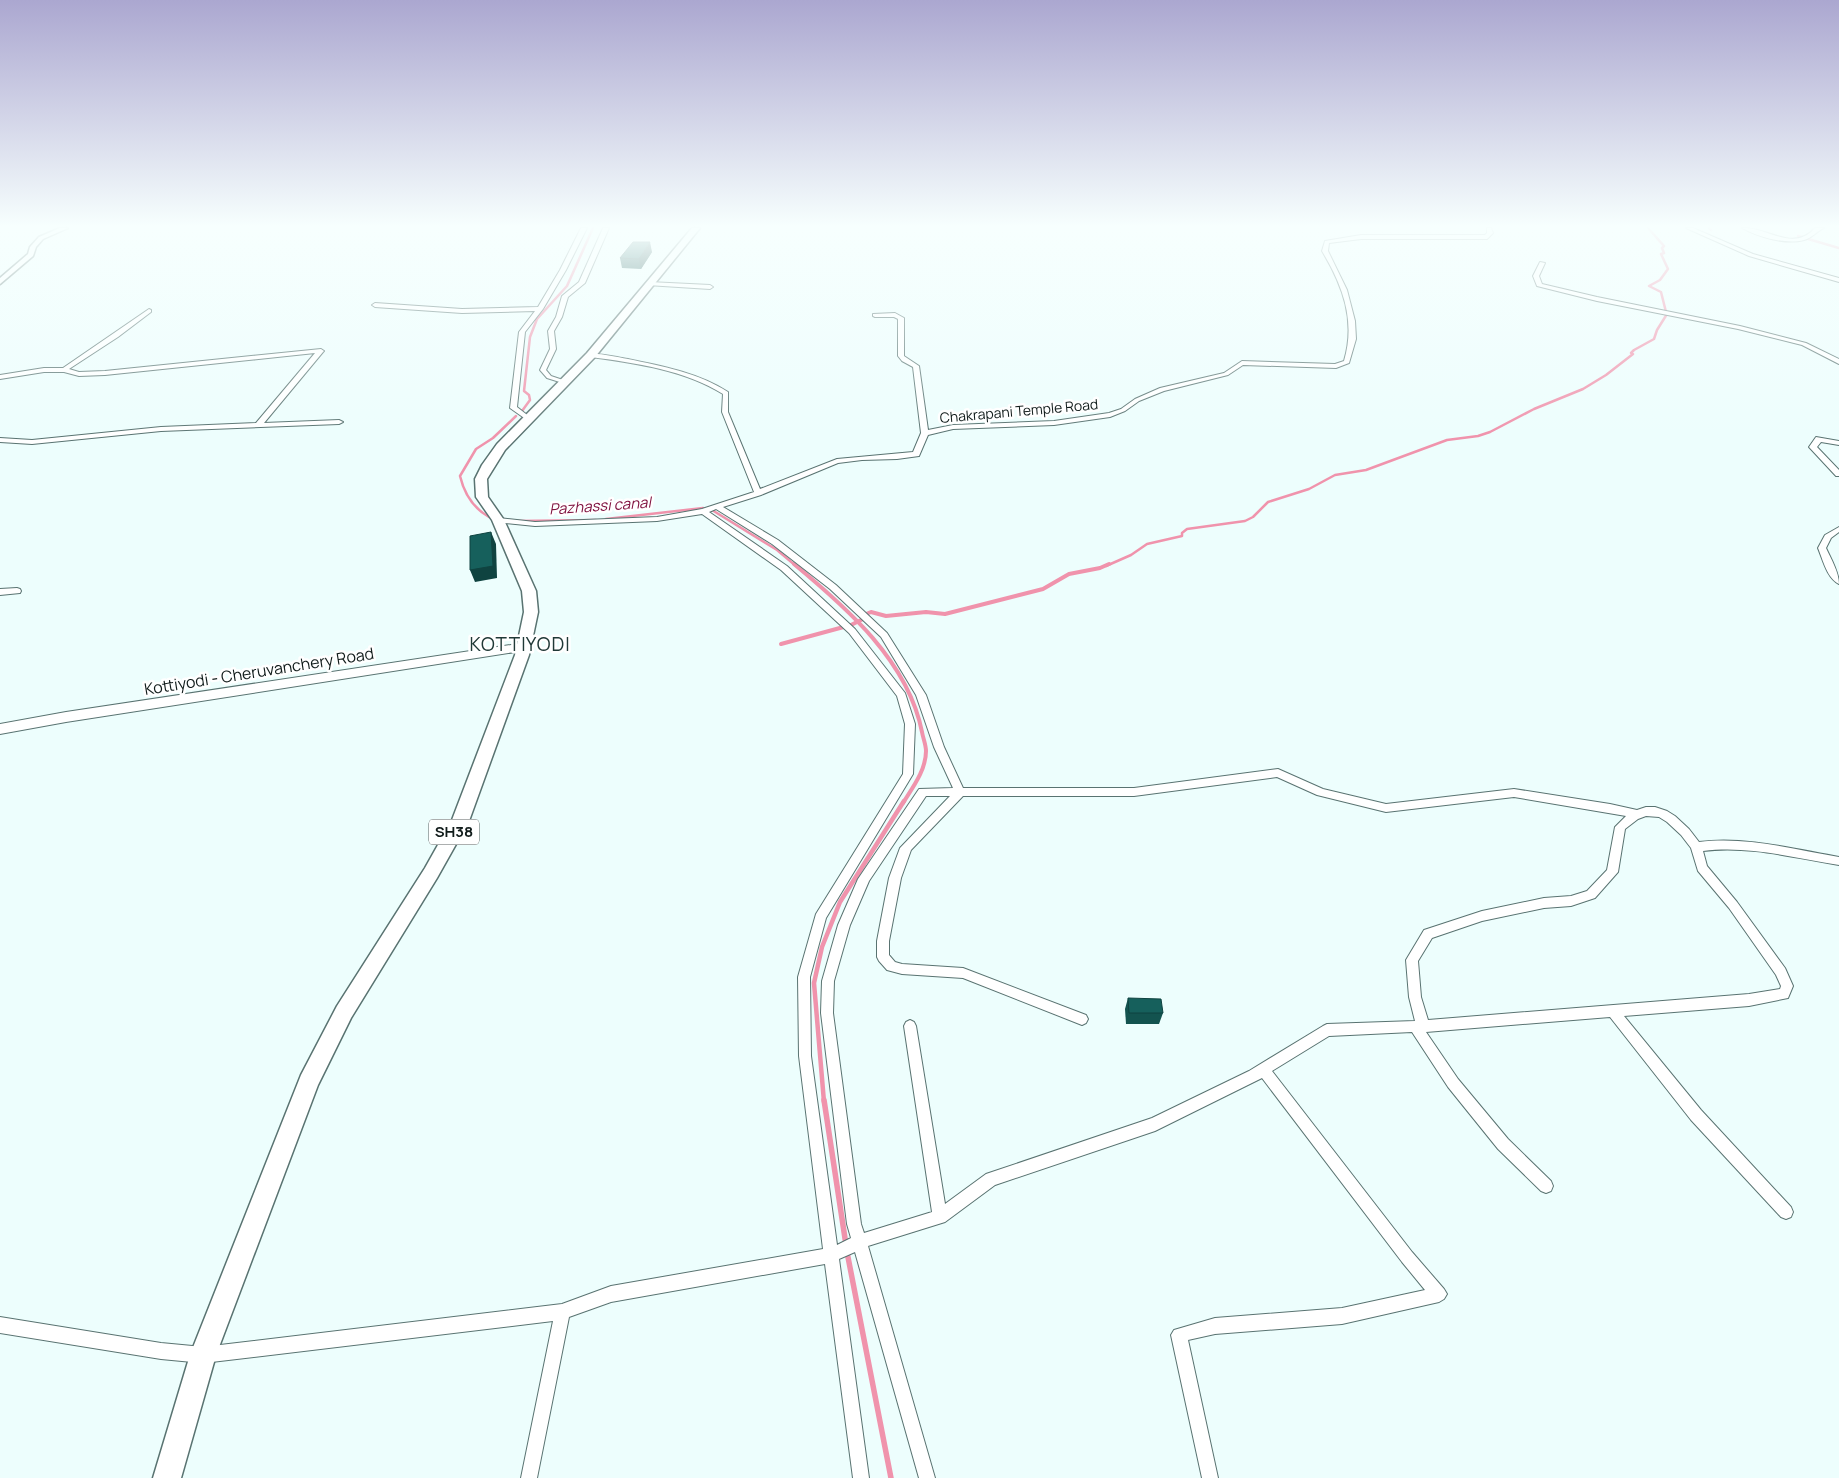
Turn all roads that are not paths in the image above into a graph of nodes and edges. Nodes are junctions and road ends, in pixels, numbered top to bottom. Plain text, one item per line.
1 (547, 297) edge
2 (566, 297) edge
3 (639, 297) edge
4 (1346, 297) edge
5 (1585, 297) edge
6 (375, 306) dead end
7 (540, 309) junction
8 (149, 311) dead end
9 (874, 315) dead end
10 (591, 356) junction
11 (1839, 362) edge
12 (64, 370) junction
13 (0, 377) edge
14 (566, 382) junction
15 (529, 419) junction
16 (339, 422) dead end
17 (259, 424) junction
18 (925, 433) junction
19 (0, 440) edge
20 (1839, 442) edge
21 (1839, 474) edge
22 (758, 494) junction
23 (716, 506) junction
24 (703, 511) junction
25 (498, 520) junction
26 (1839, 529) edge
27 (1839, 581) edge
28 (17, 591) dead end
29 (0, 592) edge
30 (524, 647) junction
31 (0, 729) edge
32 (960, 792) junction
33 (1636, 814) junction
34 (1696, 847) junction
35 (1839, 861) edge
36 (1613, 1012) junction
37 (1082, 1019) dead end
38 (910, 1026) dead end
39 (1420, 1027) junction
40 (1262, 1070) junction
41 (1546, 1186) dead end
42 (1786, 1212) dead end
43 (940, 1217) junction
44 (860, 1241) junction
45 (832, 1255) junction
46 (562, 1312) junction
47 (0, 1325) edge
48 (203, 1355) junction
49 (167, 1478) edge
50 (529, 1478) edge
51 (861, 1478) edge
52 (926, 1478) edge
53 (1210, 1478) edge

1 - 7 street
2 - 14 street
3 - 10 main road, SH38
4 - 18 street, Chakrapani Temple Road
5 - 11 street
6 - 7 street
7 - 15 street
8 - 12 street
9 - 18 street
10 - 14 main road, SH38
10 - 22 street
12 - 13 street
12 - 17 street
14 - 15 main road, SH38
15 - 25 main road, SH38
16 - 17 street
17 - 19 street
18 - 22 street, Chakrapani Temple Road
20 - 21 street
22 - 23 street, Chakrapani Temple Road
23 - 24 street, Chakrapani Temple Road
23 - 32 street
24 - 25 street, Chakrapani Temple Road
24 - 45 street
25 - 30 main road, SH38
26 - 27 street
28 - 29 street
30 - 31 main road, Kottiyodi - Cheruvanchery Road
30 - 48 main road, SH38
32 - 33 street
32 - 37 street
32 - 44 street
33 - 34 street
33 - 39 street
34 - 35 street
34 - 36 street
36 - 39 street
36 - 42 street
38 - 43 street
39 - 40 street
39 - 41 street
40 - 43 street
40 - 53 street
43 - 44 street
44 - 45 street
44 - 52 street
45 - 46 street
45 - 51 street
46 - 48 street
46 - 50 street
47 - 48 street
48 - 49 main road, SH38

